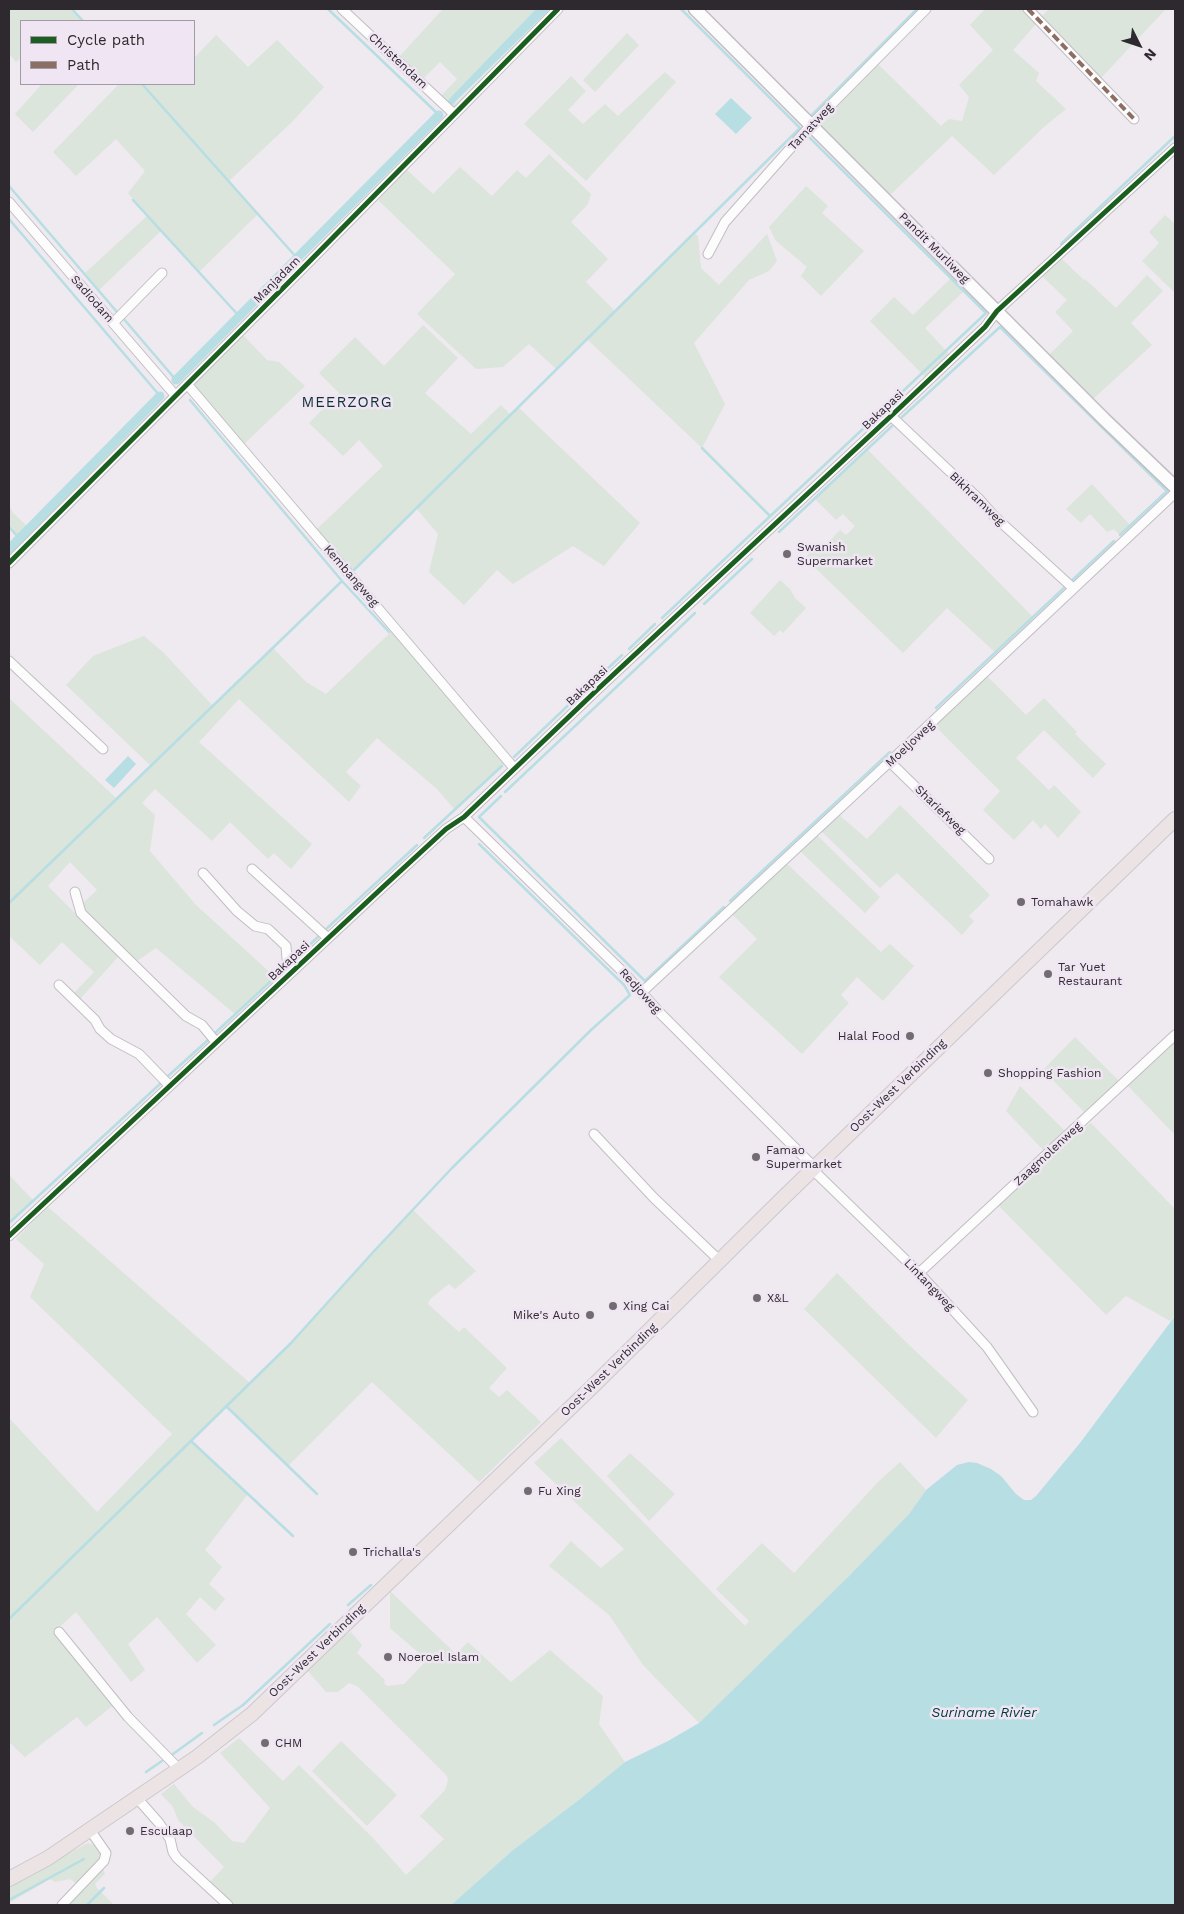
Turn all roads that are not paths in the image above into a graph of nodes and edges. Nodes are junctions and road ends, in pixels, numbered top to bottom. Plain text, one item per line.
1 (342, 9) edge
2 (558, 9) edge
3 (695, 9) edge
4 (926, 9) edge
5 (1028, 9) edge
6 (454, 114) junction
7 (1134, 119) dead end
8 (811, 125) junction
9 (1175, 148) edge
10 (9, 202) edge
11 (708, 254) dead end
12 (162, 273) dead end
13 (997, 311) junction
14 (113, 323) junction
15 (187, 384) junction
16 (175, 395) junction
17 (891, 416) junction
18 (1175, 487) edge
19 (1175, 493) edge
20 (9, 563) edge
21 (1069, 585) junction
22 (9, 661) edge
23 (103, 748) dead end
24 (890, 762) junction
25 (514, 768) junction
26 (464, 817) junction
27 (1175, 819) edge
28 (989, 859) dead end
29 (252, 869) dead end
30 (203, 873) dead end
31 (74, 892) dead end
32 (328, 938) junction
33 (296, 968) junction
34 (59, 985) dead end
35 (642, 992) junction
36 (1175, 1035) edge
37 (216, 1042) junction
38 (169, 1086) junction
39 (594, 1134) dead end
40 (813, 1168) junction
41 (9, 1236) edge
42 (720, 1261) junction
43 (919, 1273) junction
44 (1033, 1412) dead end
45 (58, 1632) dead end
46 (179, 1769) junction
47 (137, 1798) junction
48 (90, 1830) junction
49 (9, 1879) edge
50 (62, 1905) edge
51 (228, 1905) edge

1 - 6 street, Christendam
2 - 6 street, Manjadam
3 - 8 street, Pandit Murliweg
4 - 8 street, Tamatweg
5 - 7 street
6 - 15 street, Manjadam
8 - 11 street, Tamatweg
8 - 13 street, Pandit Murliweg
9 - 13 street, Bakapasi
10 - 14 street, Sadiodam
12 - 14 street
13 - 17 street, Bakapasi
13 - 18 street, Pandit Murliweg
14 - 16 street, Sadiodam
15 - 16 street, Manjadam
15 - 25 street, Kembangweg
16 - 20 street, Manjadam
17 - 21 street, Bikhramweg
17 - 25 street, Bakapasi
19 - 21 street, Moeljoweg
21 - 24 street, Moeljoweg
22 - 23 street
24 - 28 street, Shariefweg
24 - 35 street, Moeljoweg
25 - 26 street, Bakapasi
26 - 32 street, Bakapasi
26 - 35 street, Redjoweg
27 - 40 main road, Oost-West Verbinding
29 - 32 street
30 - 33 street
31 - 37 street
32 - 33 street, Bakapasi
33 - 37 street, Bakapasi
34 - 38 street
35 - 40 street, Redjoweg
36 - 43 street, Zaagmolenweg
37 - 38 street, Bakapasi
38 - 41 street, Bakapasi
39 - 42 street
40 - 42 main road, Oost-West Verbinding
40 - 43 street, Lintangweg
42 - 46 main road, Oost-West Verbinding
43 - 44 street, Lintangweg
45 - 46 street
46 - 47 main road, Oost-West Verbinding
47 - 48 main road, Oost-West Verbinding
47 - 51 street
48 - 49 main road, Oost-West Verbinding
48 - 50 street

